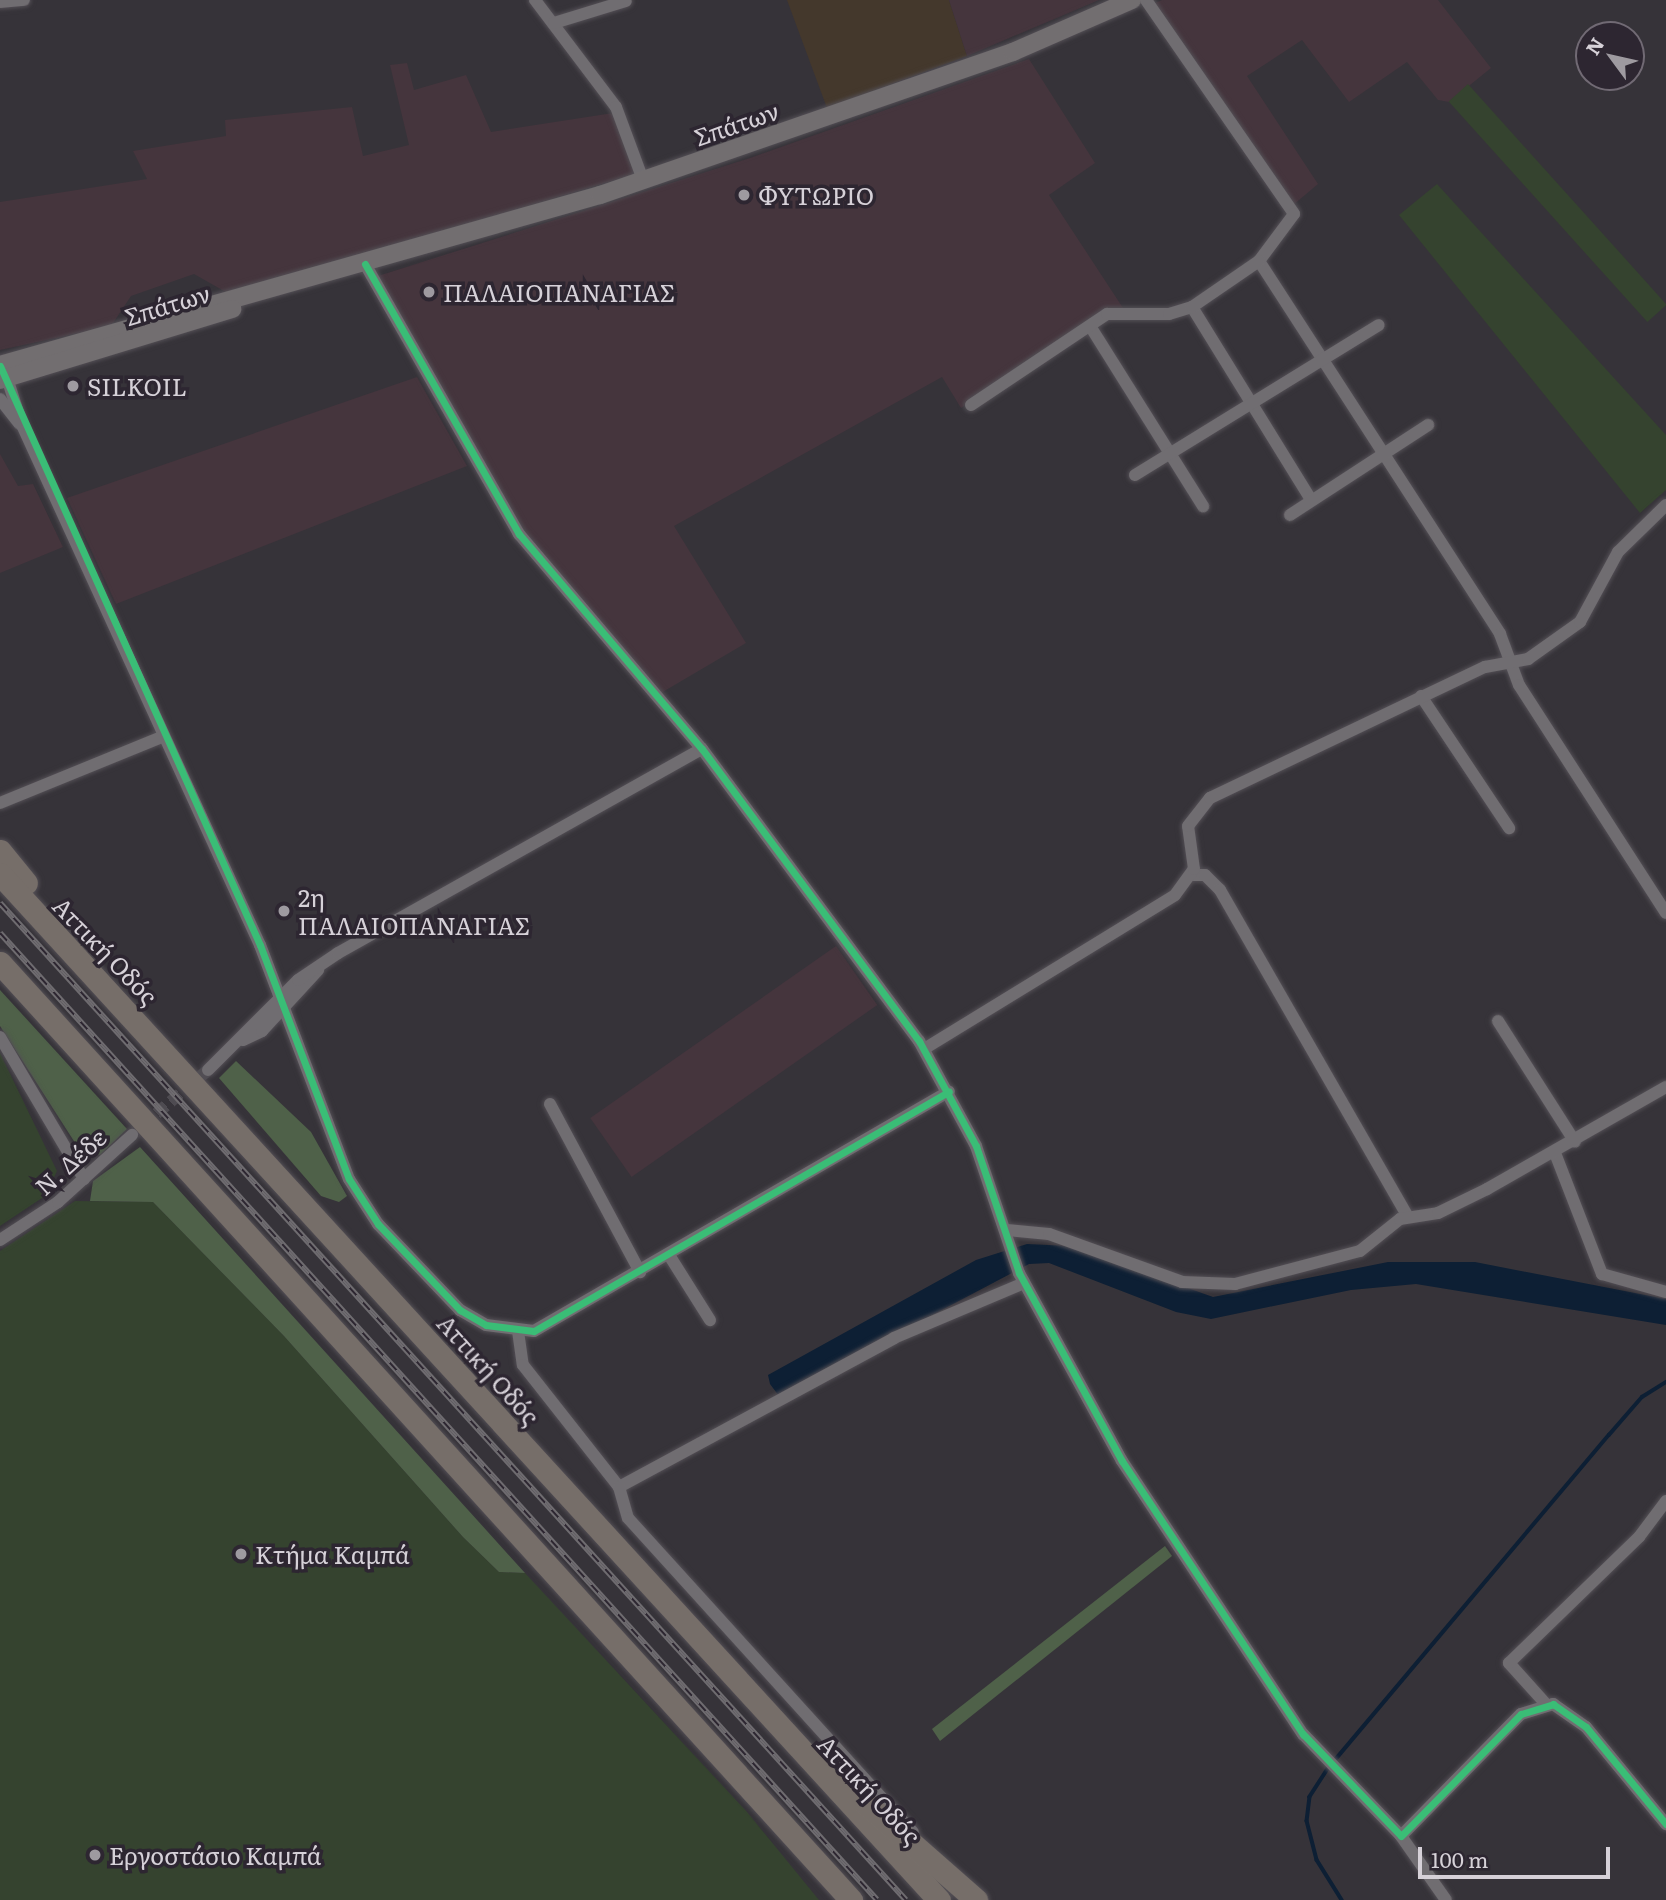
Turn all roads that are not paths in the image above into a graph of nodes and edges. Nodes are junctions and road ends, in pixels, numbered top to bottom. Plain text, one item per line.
1 (24, 0) edge
2 (535, 0) edge
3 (1132, 0) edge
4 (1146, 0) edge
5 (626, 1) edge
6 (0, 2) edge
7 (554, 23) junction
8 (643, 180) junction
9 (1259, 261) junction
10 (356, 267) junction
11 (1192, 307) junction
12 (1379, 325) dead end
13 (1090, 326) junction
14 (1325, 355) junction
15 (2, 375) edge
16 (0, 399) edge
17 (1252, 404) junction
18 (971, 405) dead end
19 (22, 425) junction
20 (1429, 425) dead end
21 (1172, 452) junction
22 (1383, 454) junction
23 (1135, 475) dead end
24 (1311, 500) junction
25 (1666, 505) edge
26 (1203, 506) dead end
27 (1290, 515) dead end
28 (1508, 661) junction
29 (1421, 696) junction
30 (164, 736) junction
31 (702, 749) junction
32 (0, 803) edge
33 (1509, 828) dead end
34 (0, 850) edge
35 (0, 874) edge
36 (1193, 875) junction
37 (1666, 914) edge
38 (0, 963) edge
39 (281, 1004) junction
40 (1498, 1021) dead end
41 (150, 1034) junction
42 (0, 1037) edge
43 (924, 1049) junction
44 (208, 1070) tunnel mouth
45 (1666, 1087) edge
46 (949, 1091) junction
47 (550, 1104) dead end
48 (132, 1135) tunnel mouth
49 (1574, 1142) junction
50 (1555, 1153) junction
51 (84, 1179) junction
52 (1408, 1217) junction
53 (1008, 1236) junction
54 (0, 1240) edge
55 (669, 1255) junction
56 (640, 1272) junction
57 (1022, 1278) junction
58 (1666, 1292) edge
59 (710, 1320) dead end
60 (518, 1331) junction
61 (619, 1487) junction
62 (1666, 1502) edge
63 (1545, 1703) junction
64 (788, 1740) junction
65 (1666, 1824) edge
66 (1401, 1836) junction
67 (953, 1866) dead end
68 (851, 1900) edge
69 (939, 1900) edge
70 (976, 1900) edge
71 (1446, 1900) edge

1 - 6 street
2 - 7 street
3 - 8 main road, Σπάτων
4 - 9 street
5 - 7 street
7 - 8 street
8 - 10 main road, Σπάτων
9 - 11 street
9 - 14 street
10 - 15 main road, Σπάτων
10 - 31 street
11 - 13 street
11 - 17 street
12 - 14 street
13 - 18 street
13 - 21 street
14 - 17 street
14 - 22 street
15 - 19 street
16 - 19 street
17 - 21 street
17 - 24 street
19 - 30 street
20 - 22 street
21 - 23 street
21 - 26 street
22 - 24 street
22 - 28 street
24 - 27 street
25 - 28 street
28 - 29 street
28 - 37 street
29 - 33 street
29 - 36 street
30 - 32 street
30 - 39 street
31 - 39 street
31 - 43 street
34 - 41 highway
35 - 41 highway, Αττική Οδός
36 - 43 street
36 - 52 street
38 - 68 highway
39 - 44 street
39 - 60 street
40 - 49 street
41 - 64 highway, Αττική Οδός
42 - 51 street
43 - 46 street
45 - 49 street
46 - 53 street
46 - 55 street
47 - 56 street
48 - 51 street, Ν. Δέδε
49 - 50 street
50 - 52 street
50 - 58 street
51 - 54 street, Ν. Δέδε
52 - 53 street
53 - 57 street
55 - 56 street
55 - 59 street
56 - 60 street
57 - 61 street
57 - 66 street
60 - 61 street
61 - 67 street
62 - 63 street
63 - 65 street
63 - 66 street
64 - 69 highway, Αττική Οδός
64 - 70 highway
66 - 71 street

